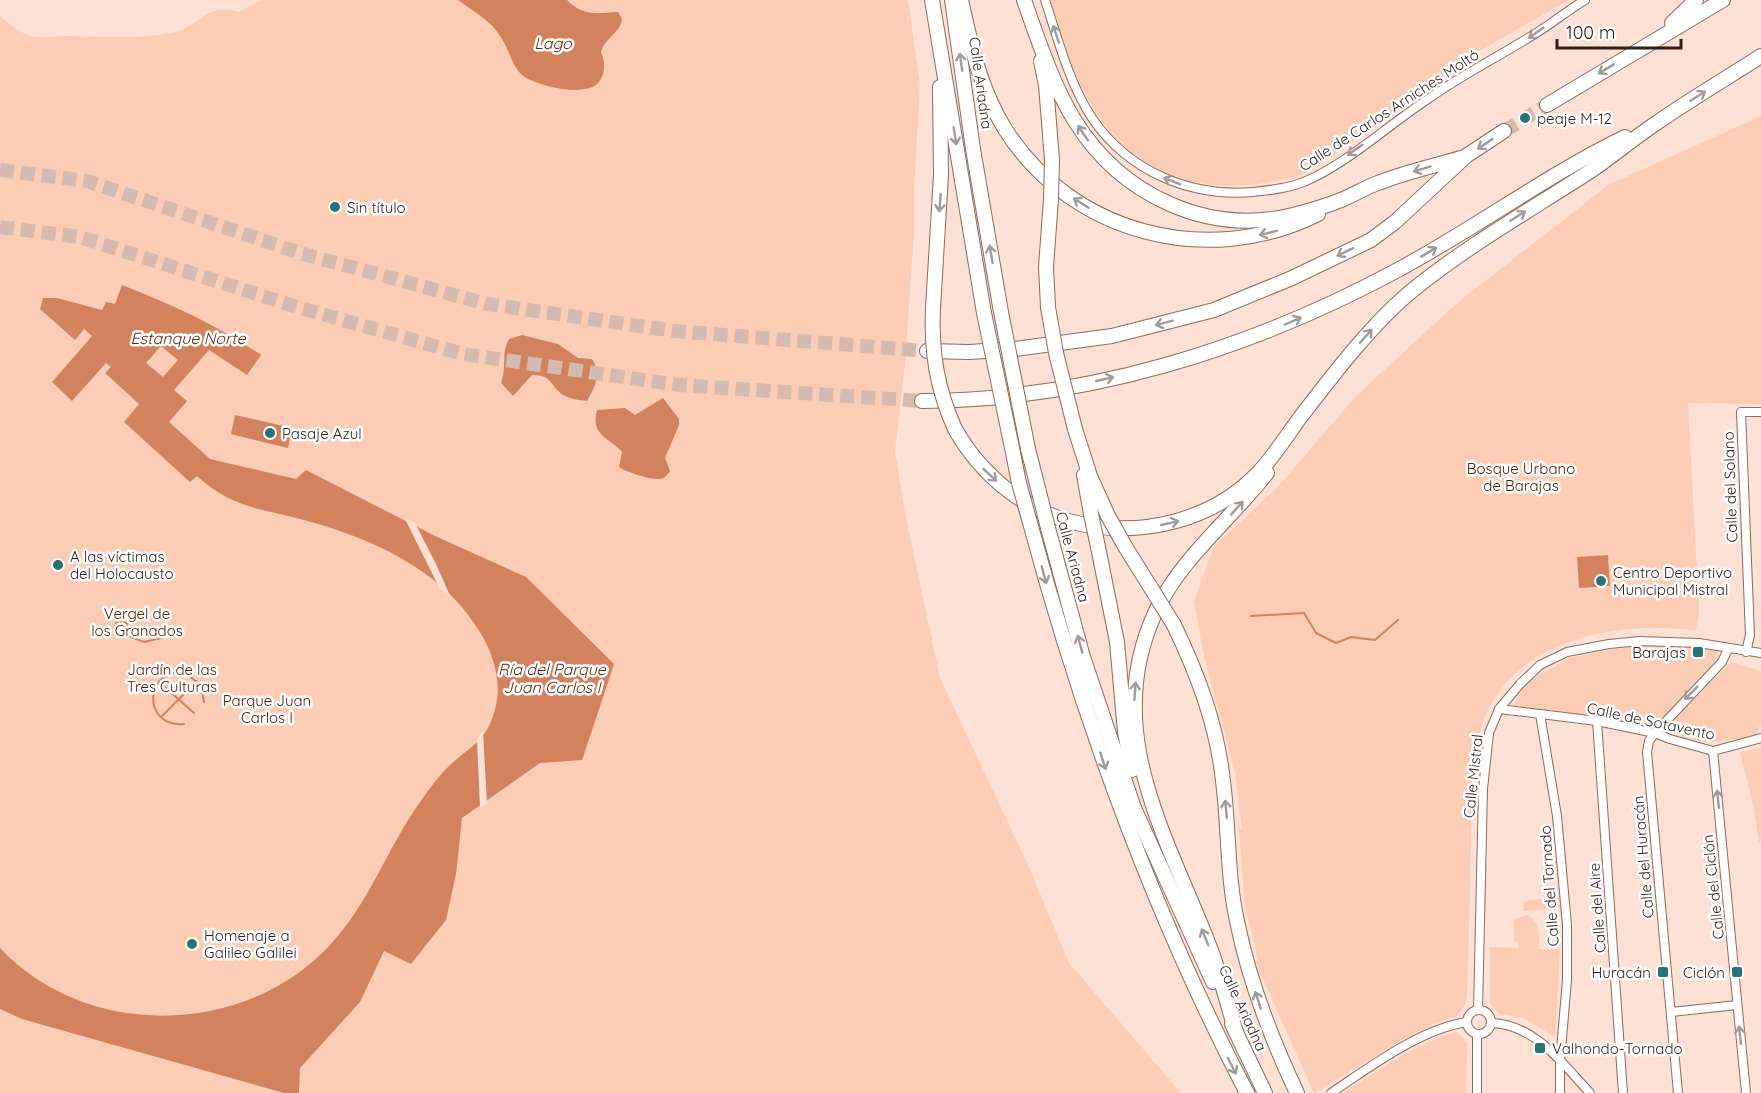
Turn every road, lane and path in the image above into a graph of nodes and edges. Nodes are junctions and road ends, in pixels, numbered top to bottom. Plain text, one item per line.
1 (932, 0) edge
2 (952, 0) edge
3 (961, 0) edge
4 (1024, 0) edge
5 (1045, 0) edge
6 (1585, 0) edge
7 (1696, 0) edge
8 (1723, 0) edge
9 (1037, 36) junction
10 (938, 37) junction
11 (1656, 38) junction
12 (1761, 56) edge
13 (1547, 105) tunnel mouth
14 (1657, 122) junction
15 (1504, 131) tunnel mouth
16 (1466, 156) junction
17 (1340, 200) junction
18 (927, 351) tunnel mouth
19 (1329, 382) junction
20 (922, 401) tunnel mouth
21 (1761, 412) edge
22 (1075, 429) junction
23 (1728, 649) junction
24 (1746, 652) junction
25 (1761, 653) edge
26 (1761, 660) edge
27 (1499, 710) junction
28 (1540, 714) junction
29 (1597, 722) junction
30 (1655, 733) junction
31 (1761, 738) edge
32 (1713, 751) junction
33 (1182, 914) junction
34 (1737, 1005) junction
35 (1478, 1010) junction
36 (1671, 1012) junction
37 (1467, 1022) junction
38 (1491, 1023) junction
39 (1236, 1032) junction
40 (1478, 1034) junction
41 (1560, 1061) junction
42 (1246, 1093) edge
43 (1266, 1093) edge
44 (1297, 1093) edge
45 (1331, 1093) edge
46 (1477, 1093) edge
47 (1560, 1093) edge
48 (1590, 1093) edge
49 (1623, 1093) edge
50 (1678, 1093) edge
51 (1746, 1093) edge

1 - 10 highway
33 -> 2 highway, Calle Ariadna, bridge
17 -> 3 highway
4 - 9 highway
6 -> 5 street, Calle de Carlos Arniches Moltó
7 - 11 highway
8 - 11 highway
17 -> 9 highway
9 - 22 highway, bridge
10 -> 19 highway, bridge
10 -> 42 highway, bridge
11 -> 13 highway
14 -> 12 highway
19 -> 14 highway
20 -> 14 highway
15 -> 16 highway
16 -> 17 highway
16 -> 18 highway
39 -> 19 highway
21 - 24 street, Calle del Solano
22 - 33 highway, bridge
44 -> 22 highway, bridge
23 - 24 street, Calle Mistral
23 - 27 street, Calle Mistral
23 -> 30 street, Calle del Huracán
24 - 25 street
24 - 26 street
27 - 28 street, Calle de Sotavento
27 - 35 street, Calle Mistral
28 - 29 street, Calle de Sotavento
28 - 41 street, Calle del Tornado
29 - 30 street, Calle de Sotavento
29 - 49 street, Calle del Aire
30 - 32 street, Calle de Sotavento
30 - 36 street, Calle del Huracán
31 - 32 street, Calle de Sotavento
34 -> 32 street, Calle del Ciclón
33 - 39 highway, Calle Ariadna
34 - 36 street
51 -> 34 street, Calle del Ciclón
35 - 37 street
35 - 38 street
36 - 50 street, Calle del Huracán
37 - 40 street
37 - 45 street
38 - 40 street
38 - 41 street
39 - 43 highway, Calle Ariadna
40 - 46 street
41 - 47 street, Calle del Tornado
41 - 48 street

